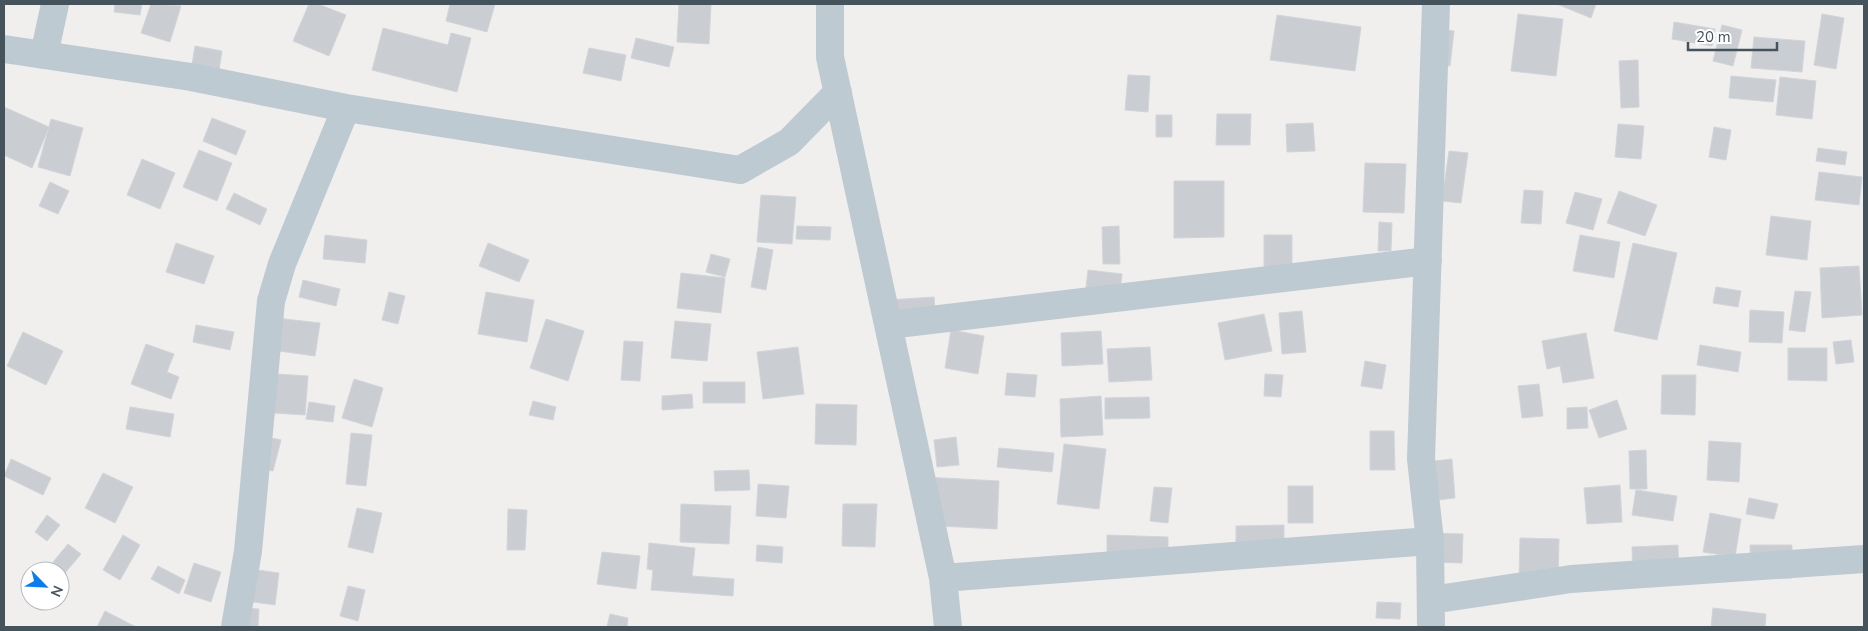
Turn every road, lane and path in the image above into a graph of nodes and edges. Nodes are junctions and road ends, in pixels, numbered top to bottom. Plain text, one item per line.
1 (55, 4) edge
2 (830, 4) edge
3 (1436, 4) edge
4 (4, 49) edge
5 (44, 55) junction
6 (838, 92) junction
7 (346, 108) junction
8 (1428, 261) junction
9 (889, 325) junction
10 (1430, 540) junction
11 (1864, 559) edge
12 (943, 578) junction
13 (1431, 600) junction
14 (235, 627) edge
15 (948, 627) edge
16 (1431, 627) edge

1 - 5 street
2 - 6 street
3 - 8 street
4 - 5 street
5 - 7 street
6 - 7 street
6 - 9 street
7 - 14 street
8 - 9 street
8 - 10 street
9 - 12 street
10 - 12 street
10 - 13 street
11 - 13 street
12 - 15 street
13 - 16 street

